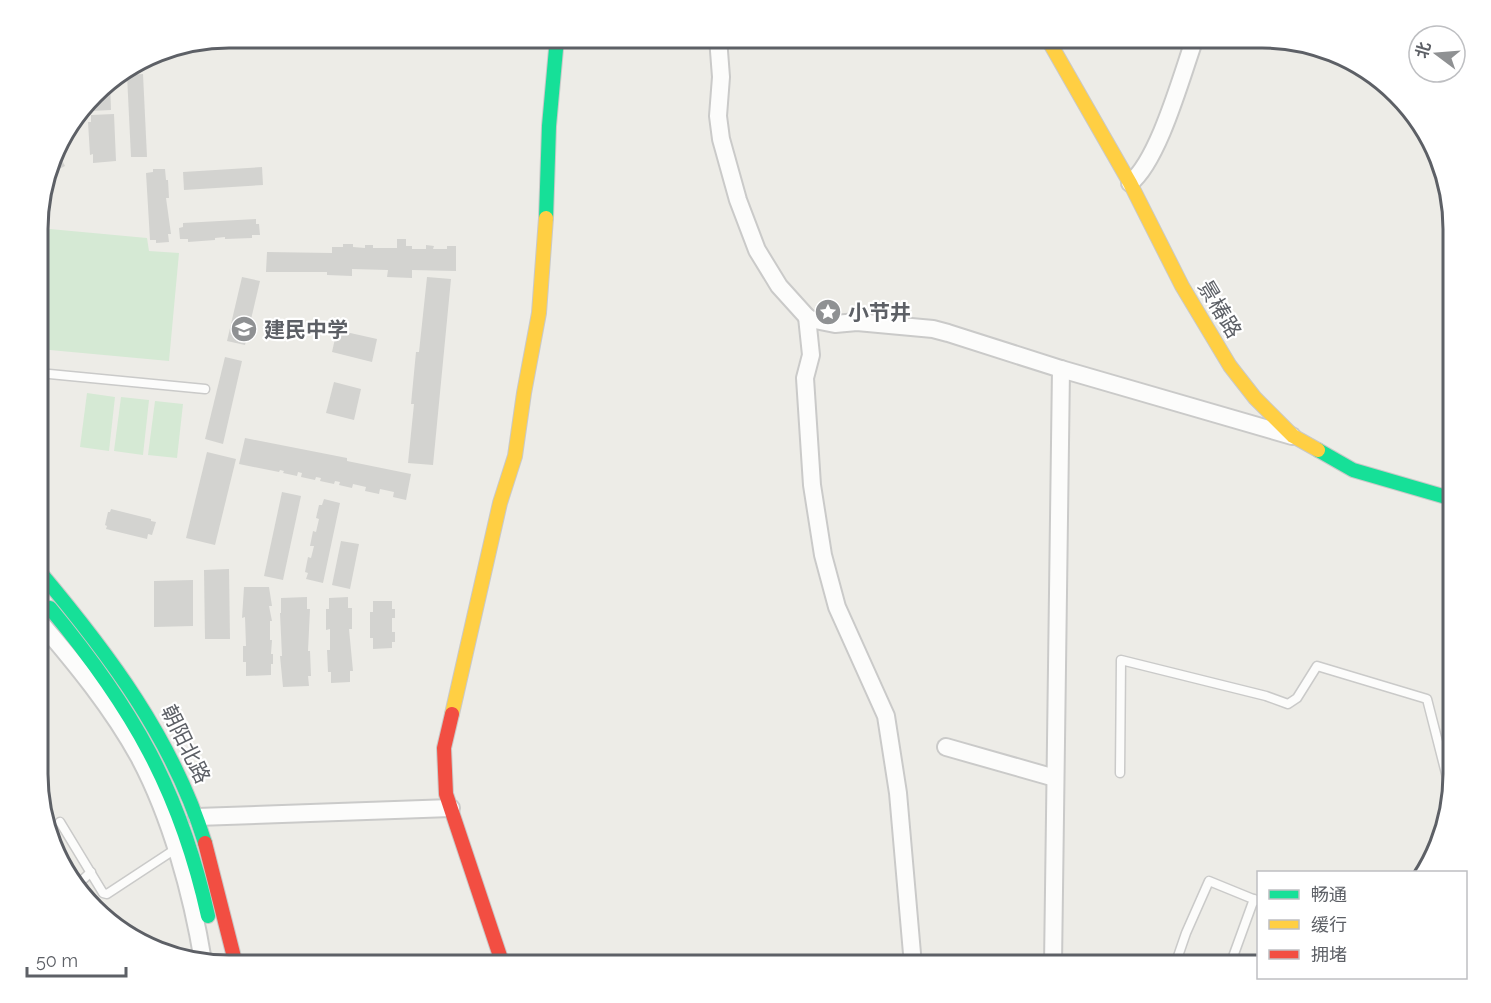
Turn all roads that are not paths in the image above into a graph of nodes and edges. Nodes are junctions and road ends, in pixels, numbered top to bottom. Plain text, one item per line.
1 (555, 48) edge
2 (719, 48) edge
3 (1053, 48) edge
4 (1191, 48) edge
5 (1130, 183) junction
6 (807, 317) junction
7 (1061, 369) junction
8 (48, 374) edge
9 (205, 389) dead end
10 (1293, 436) junction
11 (1443, 496) edge
12 (48, 582) edge
13 (48, 606) edge
14 (48, 632) edge
15 (946, 747) dead end
16 (1443, 762) edge
17 (1120, 773) dead end
18 (1055, 778) junction
19 (451, 807) junction
20 (197, 817) junction
21 (60, 822) dead end
22 (182, 845) junction
23 (91, 872) junction
24 (82, 880) edge
25 (1256, 900) edge
26 (212, 933) dead end
27 (201, 952) edge
28 (233, 955) edge
29 (500, 955) edge
30 (913, 955) edge
31 (1053, 955) edge
32 (1178, 955) edge
33 (1234, 955) edge

1 - 19 street
2 - 6 street
3 - 5 street, 景椿路
4 - 5 street
5 - 10 street, 景椿路
6 - 7 street
6 - 30 street
7 - 10 street
7 - 18 street
8 - 9 lane
10 - 11 street, 景椿路
12 - 20 street, 朝阳北路
13 - 22 street, 朝阳北路
14 - 22 street
15 - 18 street
16 - 17 lane
18 - 31 street
19 - 20 street
19 - 29 street
20 - 28 street, 朝阳北路
21 - 23 lane
22 - 23 lane
22 - 26 street, 朝阳北路
22 - 27 street
23 - 24 lane
25 - 32 lane
25 - 33 lane

